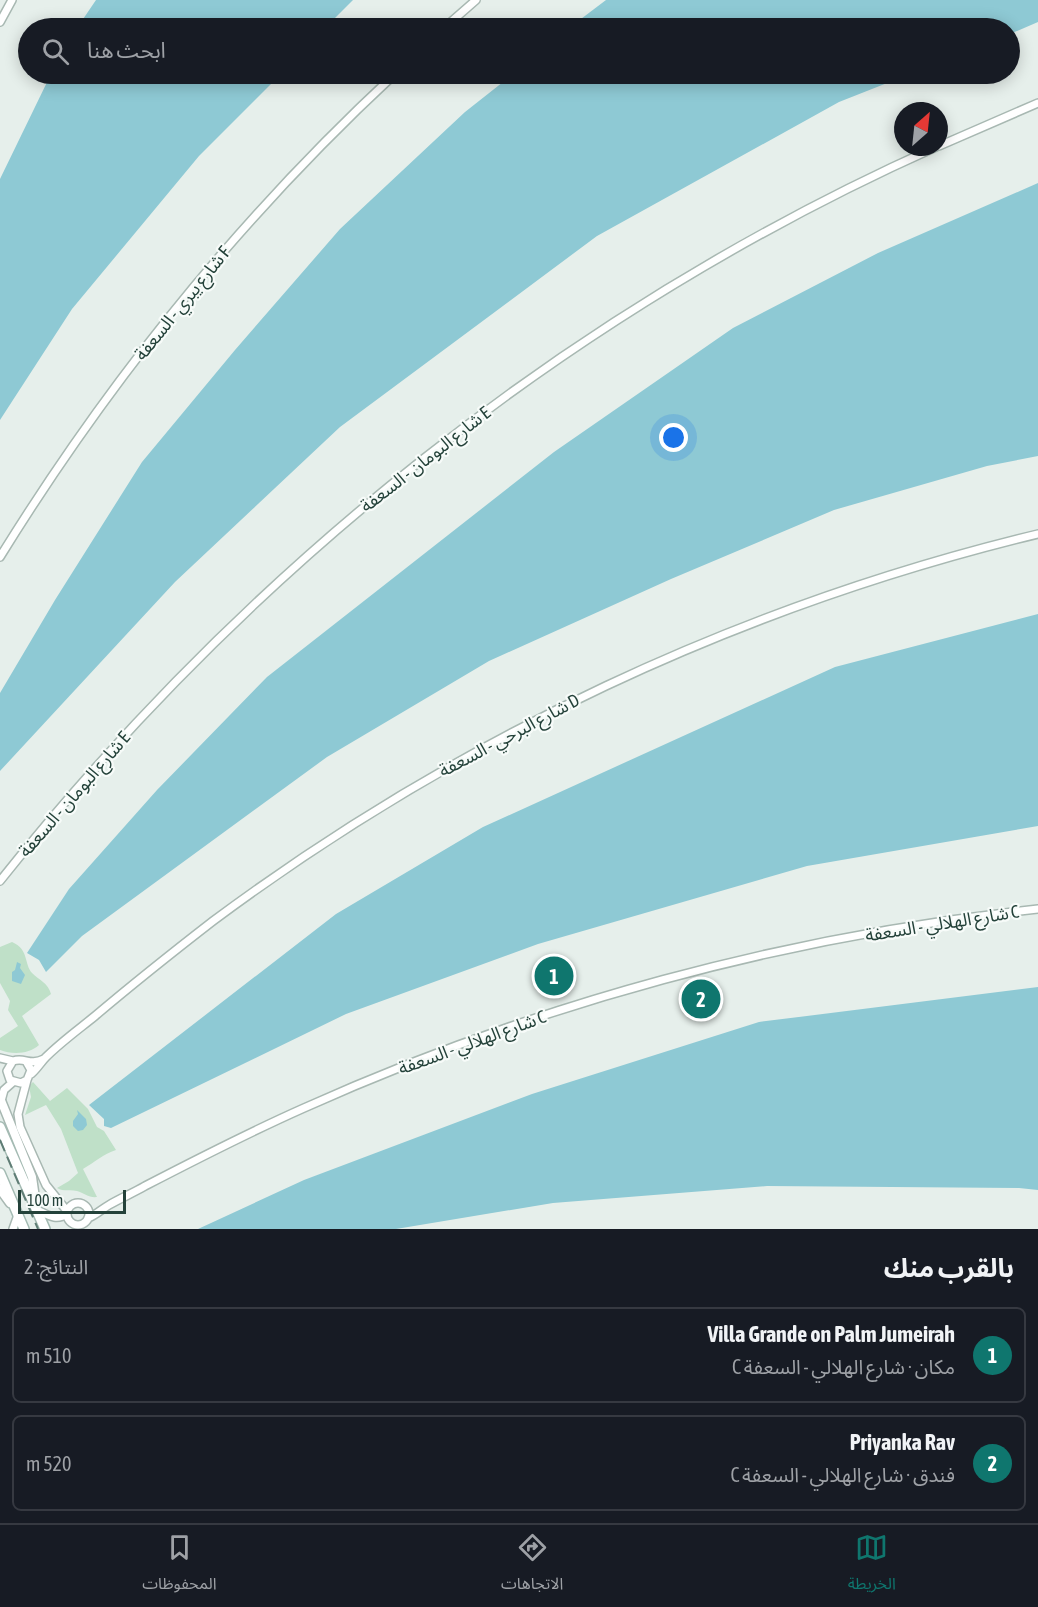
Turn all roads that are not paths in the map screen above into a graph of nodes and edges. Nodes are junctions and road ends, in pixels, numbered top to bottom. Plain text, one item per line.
1 (12, 0) edge
2 (476, 0) edge
3 (455, 18) edge
4 (0, 22) edge
5 (384, 84) edge
6 (1038, 103) edge
7 (948, 141) edge
8 (917, 156) edge
9 (1038, 534) edge
10 (0, 556) edge
11 (0, 880) edge
12 (1038, 909) edge
13 (0, 1059) edge
14 (44, 1059) junction
15 (13, 1061) junction
16 (27, 1063) junction
17 (5, 1072) edge
18 (29, 1077) junction
19 (15, 1083) junction
20 (1, 1100) edge
21 (21, 1102) junction
22 (0, 1126) edge
23 (0, 1173) edge
24 (0, 1189) edge
25 (54, 1196) junction
26 (73, 1204) junction
27 (85, 1205) junction
28 (106, 1207) junction
29 (36, 1209) junction
30 (17, 1213) junction
31 (67, 1213) junction
32 (87, 1219) junction
33 (77, 1226) edge
34 (66, 1228) edge
35 (13, 1229) edge
36 (24, 1229) edge
37 (45, 1229) edge
38 (85, 1229) edge

1 - 4 street
2 - 3 street
5 - 10 street, شارع يبري - السعفة F
6 - 7 street, شارع البومان - السعفة E
8 - 11 street, شارع البومان - السعفة E
9 - 14 street, شارع البرحي - السعفة D
12 - 28 street, شارع الهلالي - السعفة C
13 - 15 street
13 - 17 street
14 - 16 street, شارع البرحي - السعفة D
14 - 18 street, شارع البرحي - السعفة D
15 - 16 street
15 - 17 street
16 - 18 street
17 - 19 street
18 - 19 street
18 - 21 street
19 - 20 street
19 - 21 street
20 - 29 street
21 - 25 street
22 - 29 main road
23 - 30 main road
24 - 30 street
25 - 26 street
25 - 31 street
26 - 27 street
26 - 31 street
27 - 28 street
27 - 32 street
28 - 32 street, شارع الهلالي - السعفة C
29 - 31 street
29 - 37 main road
30 - 35 street
30 - 36 main road
31 - 33 street
32 - 33 street
32 - 38 street
33 - 34 street

